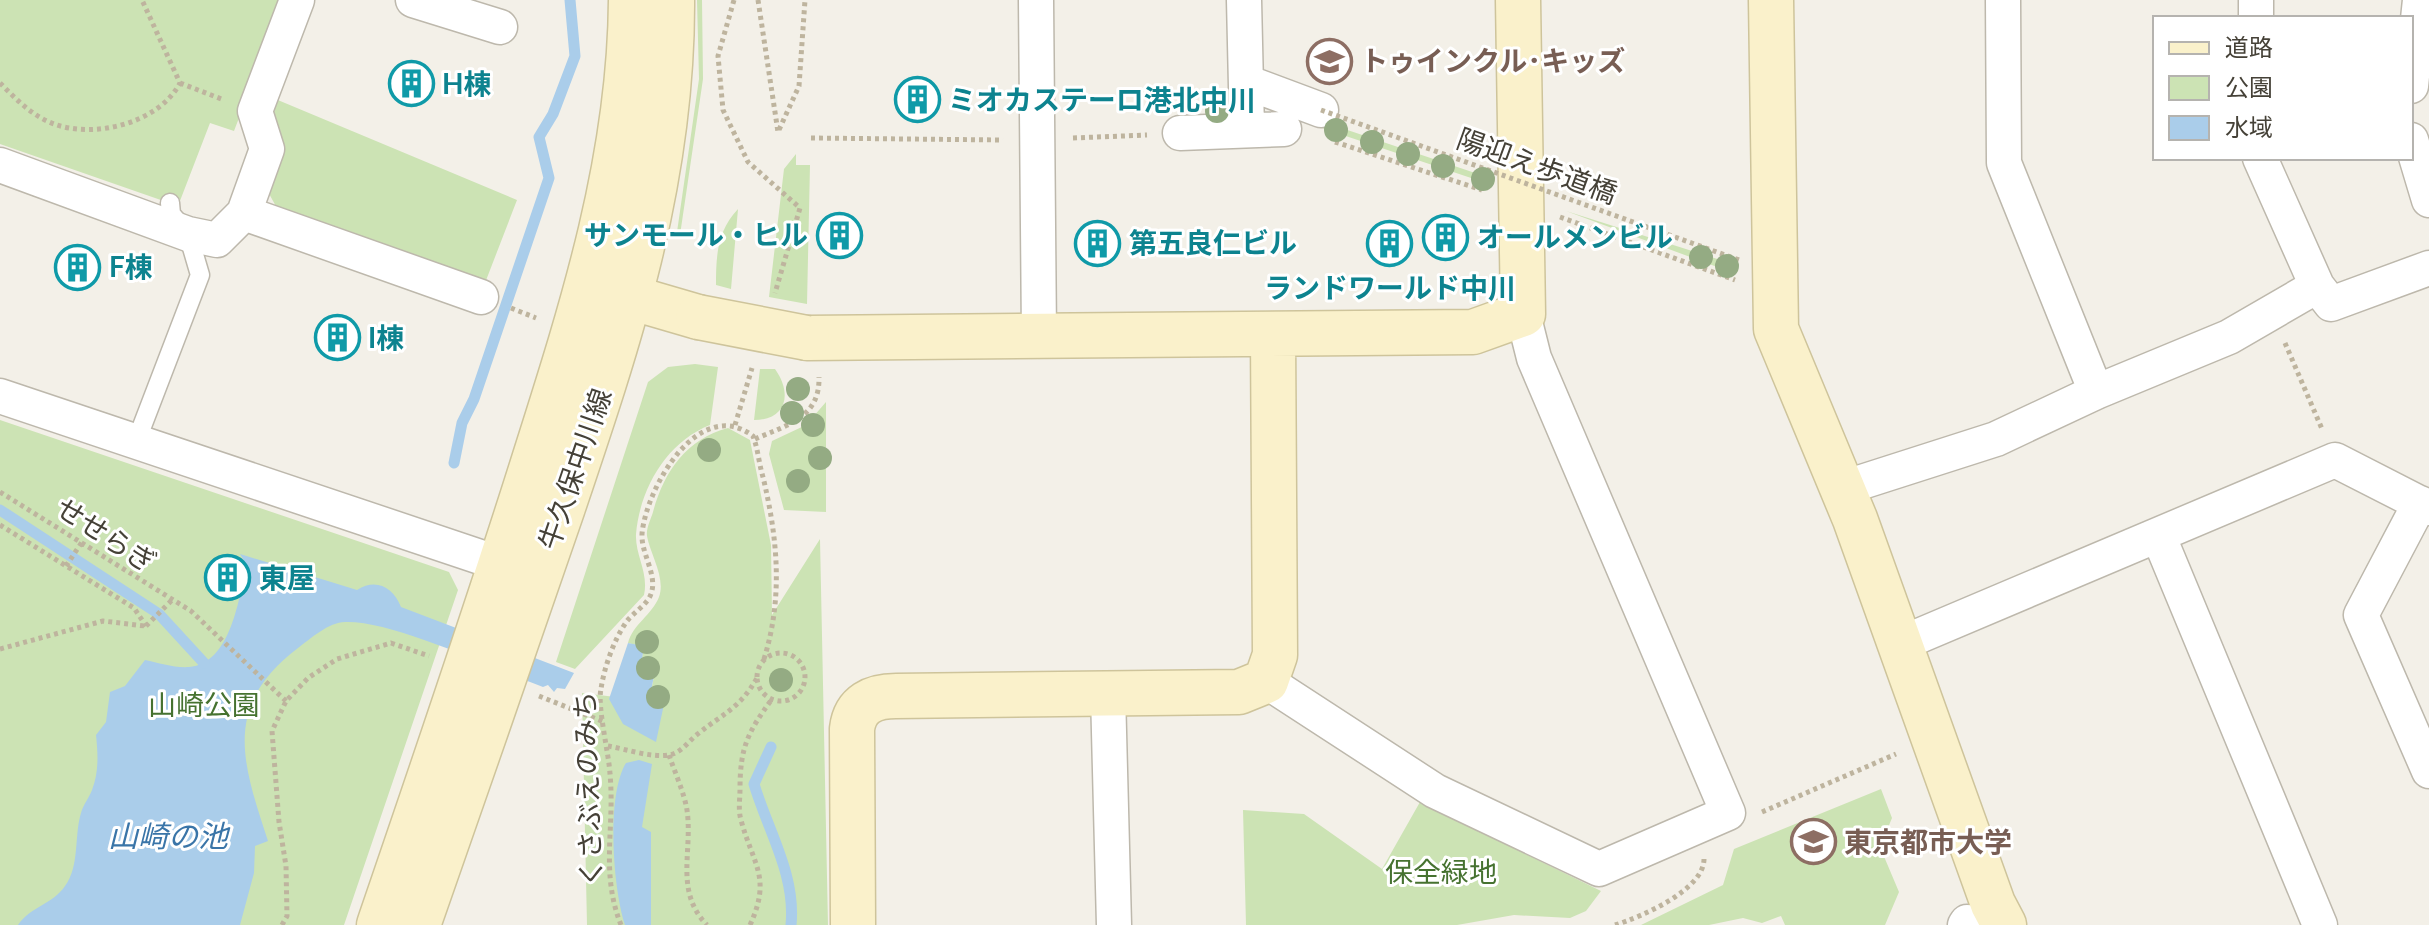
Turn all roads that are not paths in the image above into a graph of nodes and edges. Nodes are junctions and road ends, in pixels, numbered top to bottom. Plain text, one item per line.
1 (297, 0) edge
2 (413, 0) edge
3 (631, 0) edge
4 (672, 0) edge
5 (1036, 0) edge
6 (1244, 0) edge
7 (1518, 0) edge
8 (1771, 0) edge
9 (2003, 0) edge
10 (2420, 0) edge
11 (500, 27) dead end
12 (2413, 67) edge
13 (1246, 82) junction
14 (1321, 110) road end
15 (1284, 129) road end
16 (1247, 130) junction
17 (1180, 133) road end
18 (2413, 147) edge
19 (2261, 160) edge
20 (0, 165) edge
21 (2429, 200) edge
22 (170, 203) dead end
23 (244, 213) junction
24 (188, 234) junction
25 (2429, 268) edge
26 (589, 284) junction
27 (2317, 286) junction
28 (481, 297) dead end
29 (631, 298) junction
30 (1523, 314) junction
31 (1273, 335) junction
32 (1039, 337) junction
33 (2096, 392) junction
34 (0, 396) edge
35 (136, 442) junction
36 (1843, 488) junction
37 (2425, 506) edge
38 (2159, 537) junction
39 (501, 564) junction
40 (1900, 644) junction
41 (1266, 681) junction
42 (1108, 693) junction
43 (2429, 771) edge
44 (1979, 924) edge
45 (379, 925) edge
46 (418, 925) edge
47 (853, 925) edge
48 (1114, 925) edge
49 (2320, 925) edge

1 - 23 street
2 - 11 street
3 - 26 street, 牛久保中川線
4 - 29 street, 牛久保中川線
5 - 32 street
6 - 13 street
7 - 30 street
8 - 36 street
9 - 33 street
10 - 12 street
13 - 14 street
13 - 16 street
15 - 16 street
16 - 17 street
18 - 21 street
19 - 27 street
20 - 24 street
22 - 24 lane
23 - 24 street
23 - 28 street
24 - 35 lane
25 - 27 street
26 - 29 street
26 - 39 street, 牛久保中川線
27 - 33 street
29 - 32 street, bridge
29 - 46 street, 牛久保中川線
30 - 31 street
30 - 41 street
31 - 32 street
31 - 41 street
33 - 36 street
34 - 35 street
35 - 39 street
36 - 40 street
37 - 38 street
37 - 43 street
38 - 40 street
38 - 49 street
39 - 45 street, 牛久保中川線
40 - 44 street
41 - 42 street
42 - 47 street
42 - 48 street

